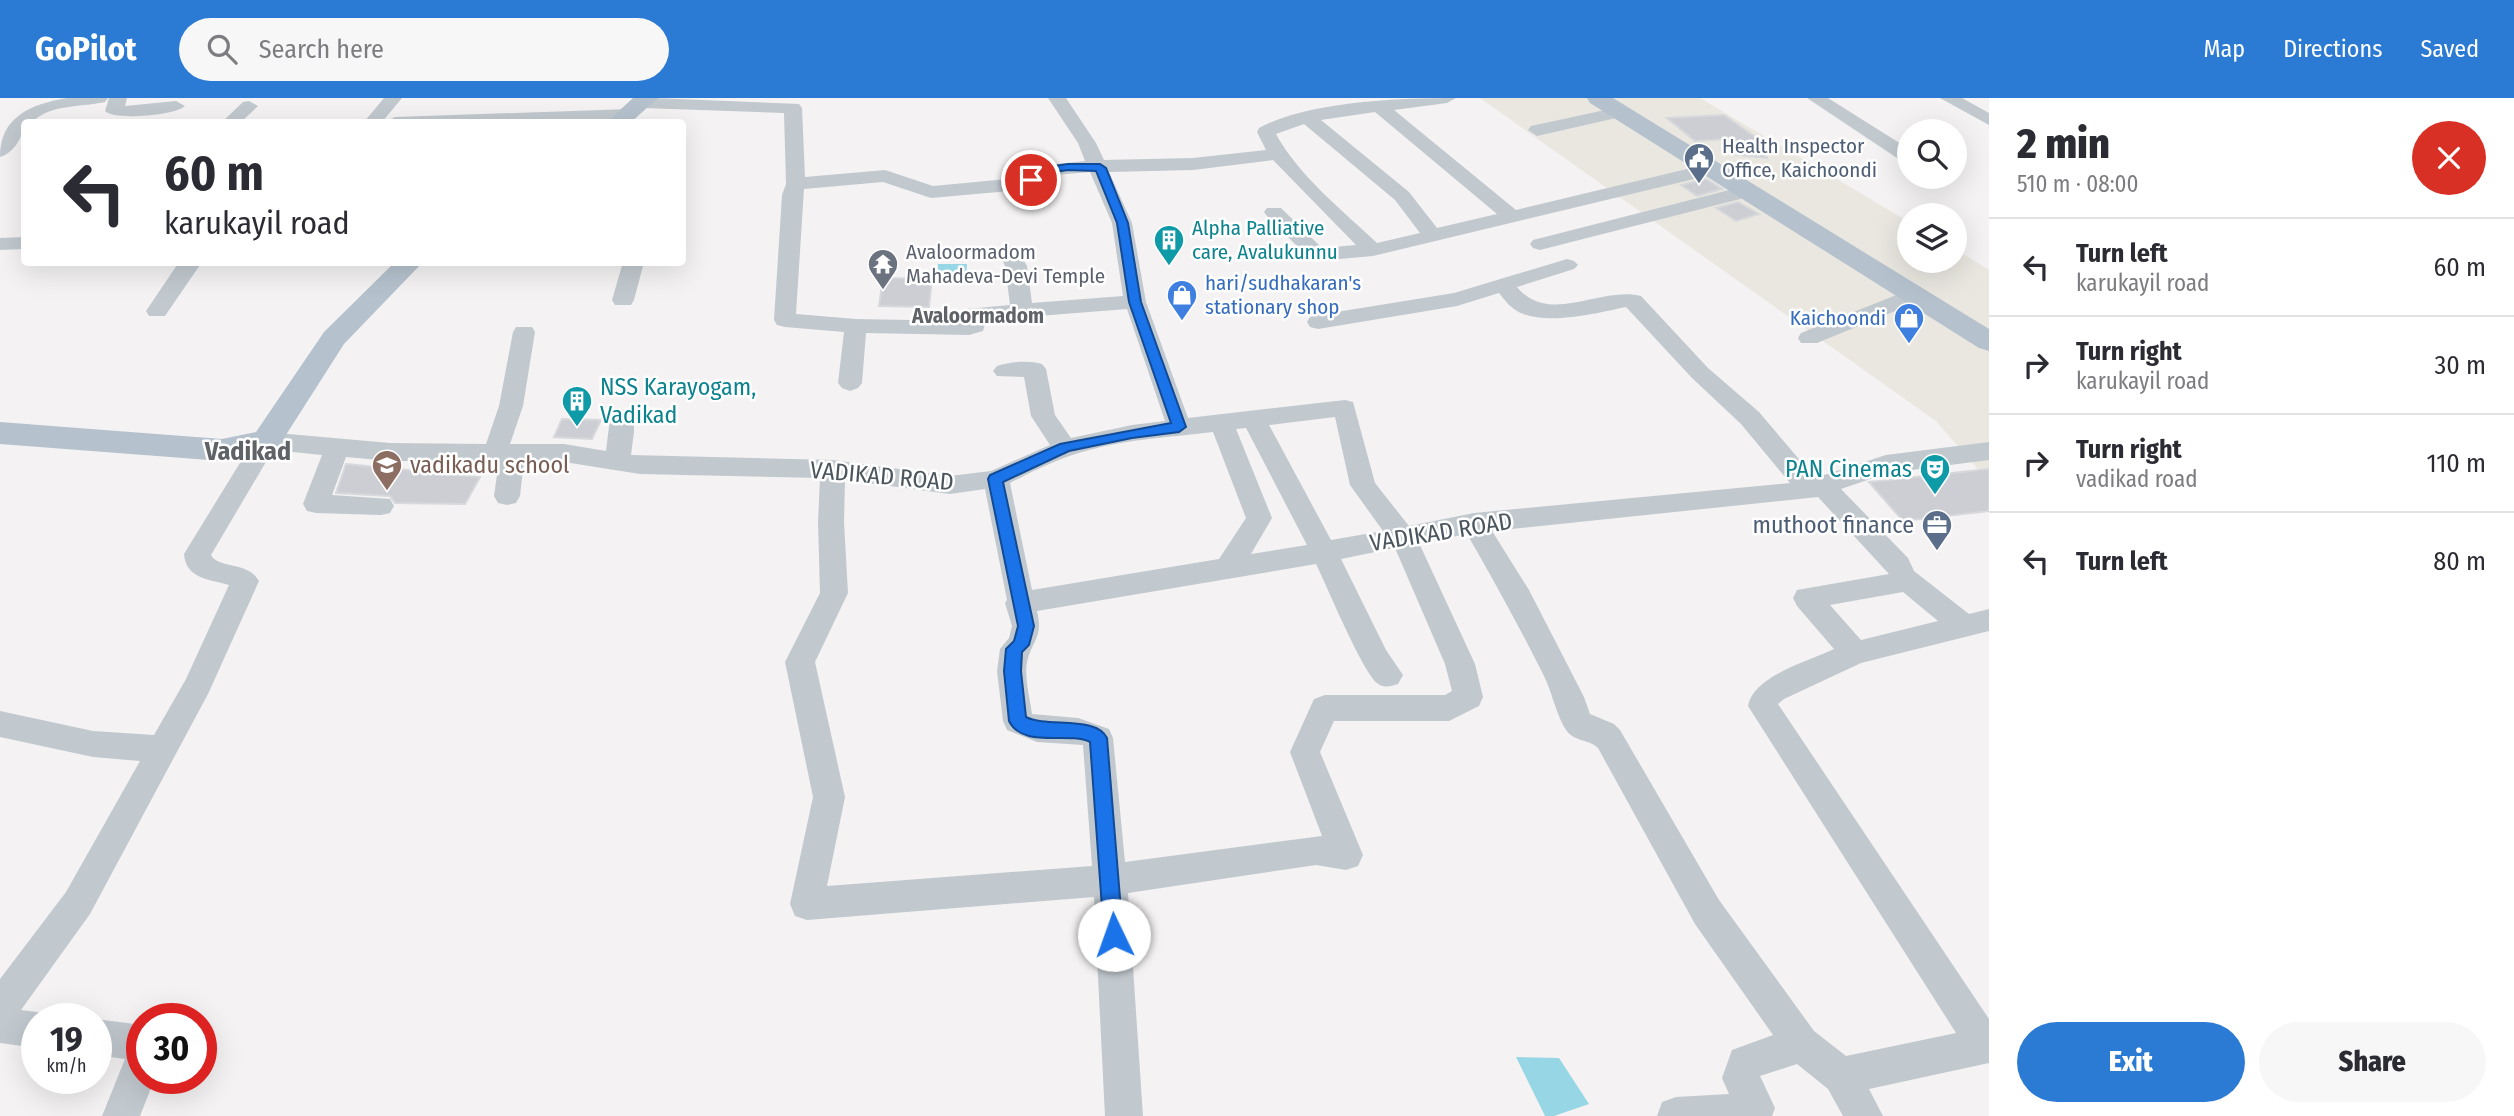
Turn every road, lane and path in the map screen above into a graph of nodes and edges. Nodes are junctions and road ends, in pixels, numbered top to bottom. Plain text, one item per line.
1 (99, 98) edge
2 (118, 98) edge
3 (393, 98) edge
4 (1057, 98) edge
5 (1447, 98) edge
6 (1816, 98) edge
7 (1949, 98) edge
8 (1614, 103) edge
9 (176, 106) dead end
10 (249, 106) dead end
11 (1381, 107) junction
12 (634, 110) edge
13 (1308, 118) junction
14 (28, 119) edge
15 (234, 119) edge
16 (376, 119) edge
17 (455, 119) edge
18 (1989, 120) edge
19 (21, 130) edge
20 (1537, 130) dead end
21 (1897, 150) edge
22 (1276, 153) junction
23 (4, 157) edge
24 (1100, 168) junction
25 (1712, 169) junction
26 (796, 184) junction
27 (1749, 191) junction
28 (1273, 212) dead end
29 (1511, 217) junction
30 (1431, 234) junction
31 (21, 243) edge
32 (0, 244) edge
33 (1540, 244) junction
34 (1008, 250) dead end
35 (1373, 250) junction
36 (187, 266) edge
37 (406, 266) edge
38 (633, 266) edge
39 (1504, 285) junction
40 (1914, 295) junction
41 (623, 300) dead end
42 (1135, 302) junction
43 (1022, 309) junction
44 (157, 311) dead end
45 (1318, 322) dead end
46 (856, 326) junction
47 (524, 332) dead end
48 (1808, 338) dead end
49 (1989, 342) edge
50 (1005, 371) dead end
51 (850, 383) dead end
52 (621, 418) dead end
53 (1253, 419) junction
54 (1221, 422) junction
55 (1179, 427) junction
56 (0, 433) edge
57 (266, 441) junction
58 (337, 447) junction
59 (1065, 447) junction
60 (1989, 451) edge
61 (504, 453) junction
62 (617, 461) junction
63 (833, 469) junction
64 (996, 479) junction
65 (1817, 487) junction
66 (507, 496) dead end
67 (382, 506) dead end
68 (1474, 523) junction
69 (1403, 537) junction
70 (1324, 552) junction
71 (1228, 568) junction
72 (1904, 578) junction
73 (1019, 603) junction
74 (1976, 623) edge
75 (1855, 653) junction
76 (1388, 675) dead end
77 (0, 724) edge
78 (163, 749) junction
79 (1110, 880) junction
80 (0, 1009) edge
81 (0, 1025) edge
82 (21, 1028) edge
83 (1801, 1044) junction
84 (1987, 1045) edge
85 (1841, 1076) junction
86 (130, 1094) edge
87 (121, 1116) edge
88 (1124, 1116) edge
89 (1676, 1116) edge
90 (1864, 1116) edge

1 - 14 street
2 - 9 street
3 - 16 street
4 - 24 street
5 - 11 street
6 - 21 street
7 - 18 street
8 - 20 street
8 - 25 main road
10 - 15 street
11 - 13 street
11 - 29 street
12 - 17 street
12 - 26 street
13 - 22 street
13 - 30 street
19 - 23 street
22 - 24 street
22 - 35 street
24 - 26 street
24 - 42 street
25 - 27 main road
25 - 29 street
26 - 46 street
27 - 33 street
27 - 40 main road
28 - 35 street
29 - 30 street
29 - 33 street
30 - 35 street
31 - 32 street
33 - 39 street
34 - 43 street
36 - 44 street
37 - 57 main road
38 - 41 street
39 - 45 street
39 - 65 street
40 - 48 street
40 - 49 main road
42 - 43 street
42 - 55 street
43 - 46 street
46 - 51 street
47 - 61 street
50 - 59 street
52 - 62 street
53 - 54 street, VADIKAD ROAD
53 - 69 street, VADIKAD ROAD
53 - 70 street
54 - 55 street, VADIKAD ROAD
54 - 71 street
55 - 59 street, VADIKAD ROAD
56 - 57 main road
57 - 58 street, VADIKAD ROAD
57 - 78 street
58 - 61 street, VADIKAD ROAD
58 - 67 street
59 - 64 street, VADIKAD ROAD
60 - 65 street, VADIKAD ROAD
61 - 62 street, VADIKAD ROAD
61 - 66 street
62 - 63 street, VADIKAD ROAD
63 - 64 street, VADIKAD ROAD
63 - 79 street
64 - 73 street
65 - 68 street, VADIKAD ROAD
65 - 72 street
68 - 69 street, VADIKAD ROAD
68 - 83 street
69 - 70 street, VADIKAD ROAD
69 - 79 street
70 - 71 street, VADIKAD ROAD
70 - 76 street
71 - 73 street, VADIKAD ROAD
72 - 74 street
72 - 75 street
73 - 79 street
74 - 75 street
75 - 84 street
77 - 78 street
78 - 80 street
79 - 88 street
81 - 82 street
83 - 85 street
83 - 89 street
84 - 85 street
85 - 90 street
86 - 87 street

